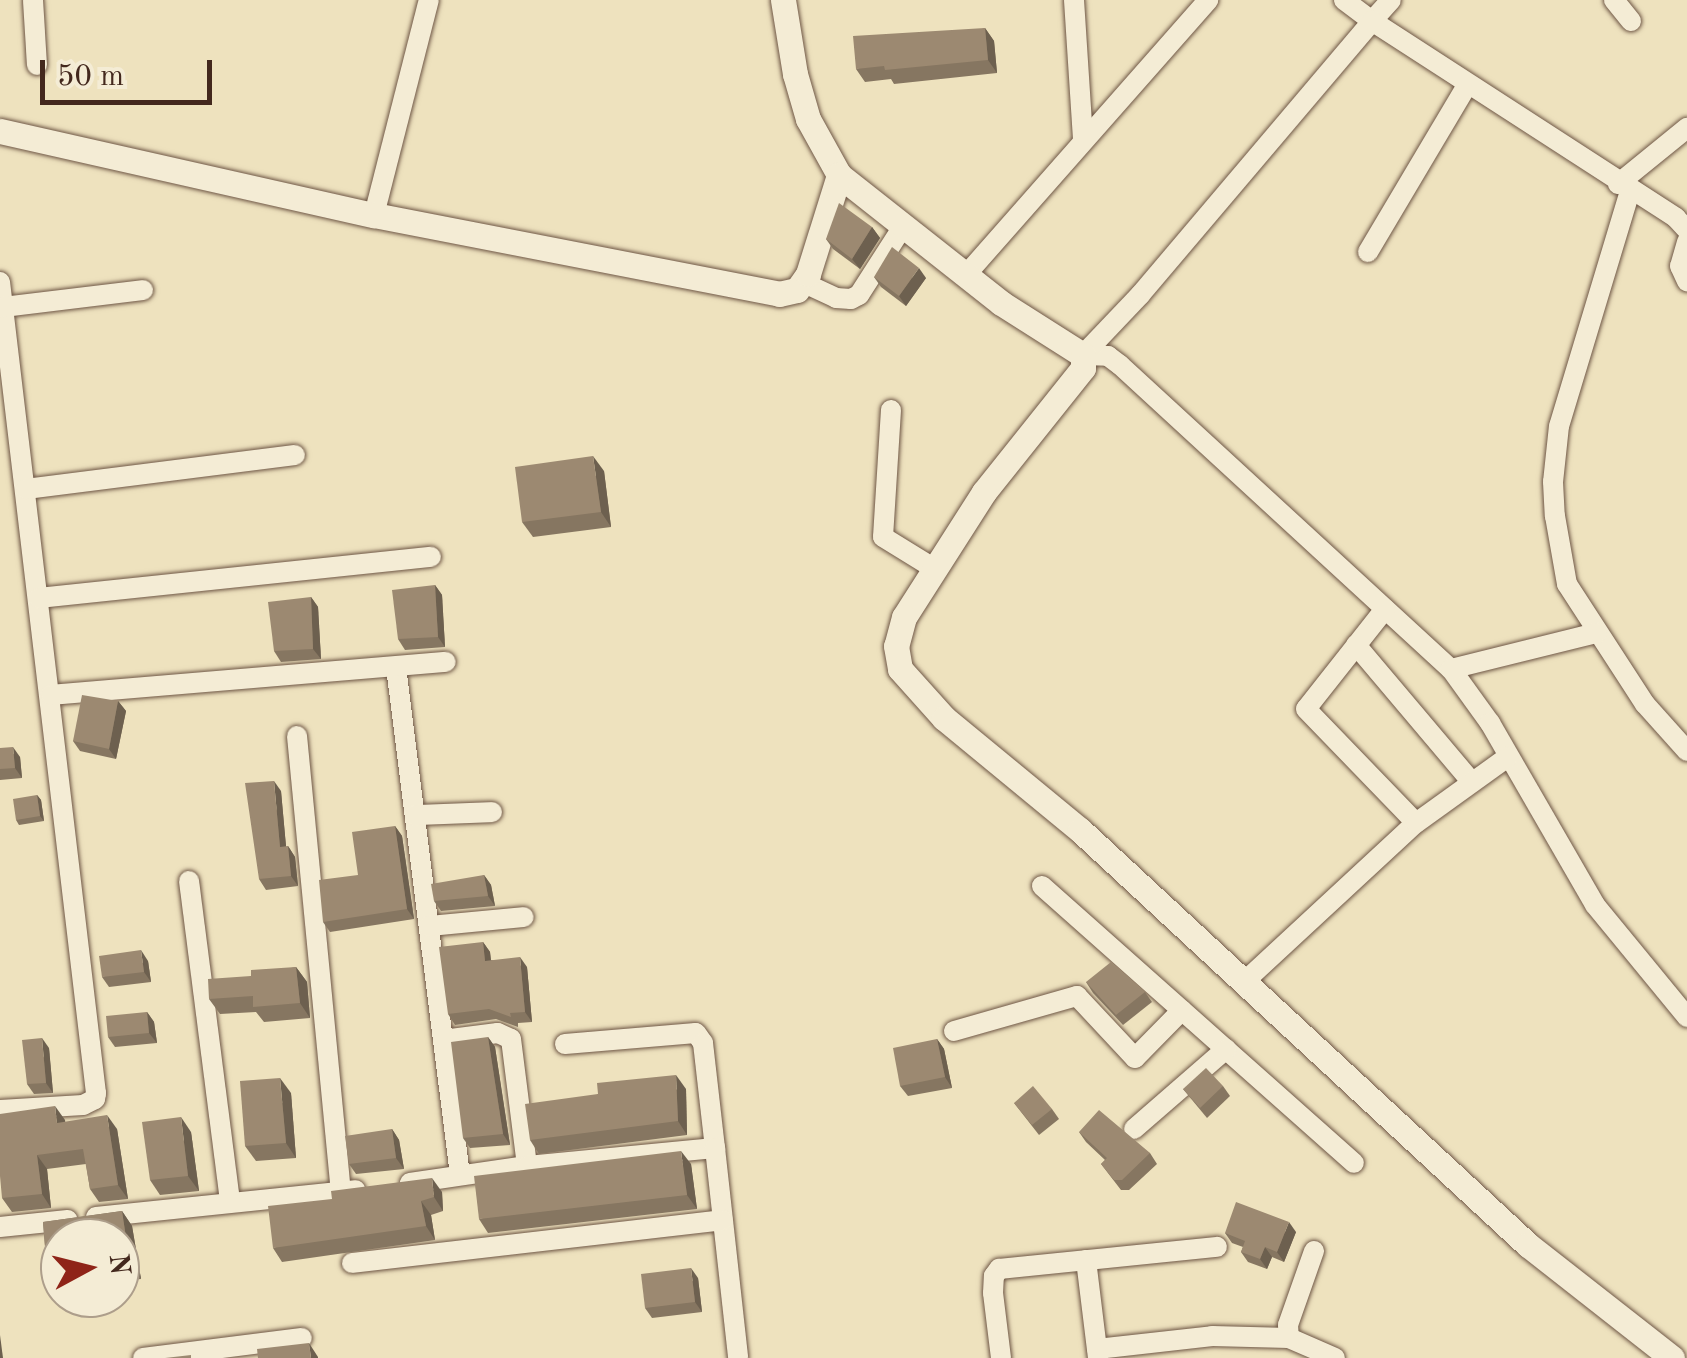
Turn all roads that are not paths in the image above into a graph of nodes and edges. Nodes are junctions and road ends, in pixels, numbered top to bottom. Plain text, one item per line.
1 (32, 0) edge
2 (429, 0) edge
3 (784, 0) edge
4 (1074, 0) edge
5 (1208, 0) edge
6 (1344, 0) edge
7 (1391, 0) edge
8 (1614, 0) edge
9 (1630, 20) dead end
10 (1372, 21) junction
11 (36, 65) dead end
12 (1468, 85) junction
13 (1687, 128) edge
14 (0, 131) edge
15 (1083, 140) junction
16 (839, 175) junction
17 (1624, 187) junction
18 (374, 215) junction
19 (902, 228) junction
20 (1687, 230) edge
21 (1687, 242) edge
22 (1368, 252) dead end
23 (965, 276) junction
24 (0, 282) edge
25 (802, 282) junction
26 (1687, 282) edge
27 (142, 290) dead end
28 (3, 307) junction
29 (1083, 355) junction
30 (891, 410) dead end
31 (8, 416) edge
32 (295, 456) dead end
33 (26, 489) junction
34 (431, 557) dead end
35 (934, 569) junction
36 (39, 598) junction
37 (1385, 609) junction
38 (1597, 632) junction
39 (1356, 645) junction
40 (446, 662) dead end
41 (396, 667) junction
42 (1451, 669) junction
43 (51, 695) junction
44 (297, 736) dead end
45 (1687, 752) edge
46 (1508, 756) junction
47 (1471, 780) junction
48 (492, 812) dead end
49 (415, 816) junction
50 (1416, 822) junction
51 (189, 880) dead end
52 (1042, 886) dead end
53 (524, 917) dead end
54 (429, 926) junction
55 (1244, 982) junction
56 (1182, 1010) junction
57 (1687, 1016) edge
58 (954, 1031) dead end
59 (443, 1040) junction
60 (565, 1044) dead end
61 (1226, 1048) junction
62 (0, 1110) edge
63 (1134, 1129) dead end
64 (715, 1148) junction
65 (1354, 1163) dead end
66 (527, 1166) junction
67 (460, 1175) junction
68 (341, 1191) junction
69 (230, 1202) junction
70 (724, 1220) junction
71 (0, 1227) edge
72 (1217, 1248) dead end
73 (1314, 1251) dead end
74 (1086, 1260) junction
75 (352, 1264) dead end
76 (302, 1338) dead end
77 (1289, 1338) junction
78 (1687, 1347) edge
79 (1097, 1354) edge
80 (143, 1358) edge
81 (738, 1358) edge
82 (1001, 1358) edge
83 (1334, 1358) edge
84 (1676, 1358) edge

1 - 11 street
2 - 18 street
3 - 16 street
4 - 15 street
5 - 15 street
6 - 10 street
7 - 10 street
8 - 9 street
10 - 12 street
10 - 29 street
12 - 17 street
12 - 22 street
13 - 17 street
14 - 18 street
15 - 23 street
16 - 19 street
16 - 25 street
17 - 20 street
17 - 38 street
18 - 25 street
19 - 23 street
19 - 25 street
21 - 26 street
23 - 29 street
24 - 28 street
27 - 28 street
28 - 31 street
29 - 35 street
29 - 37 street
30 - 35 street
31 - 33 street
32 - 33 street
33 - 36 street
34 - 36 street
35 - 55 street
36 - 43 street
37 - 39 street
37 - 42 street
38 - 42 street
38 - 45 street
39 - 47 street
39 - 50 street
40 - 41 street
41 - 43 street
41 - 49 street
42 - 46 street
43 - 62 street
44 - 68 street
46 - 47 street
46 - 57 street
47 - 50 street
48 - 49 street
49 - 54 street
50 - 55 street
51 - 69 street
52 - 56 street
53 - 54 street
54 - 59 street
55 - 84 street
56 - 58 street
56 - 61 street
59 - 66 street
59 - 67 street
60 - 64 street
61 - 63 street
61 - 65 street
64 - 66 street
64 - 70 street
66 - 67 street
67 - 68 street
68 - 69 street
69 - 71 street
70 - 75 street
70 - 81 street
72 - 74 street
73 - 77 street
74 - 79 street
74 - 82 street
76 - 80 street
77 - 79 street
77 - 83 street
78 - 84 street

